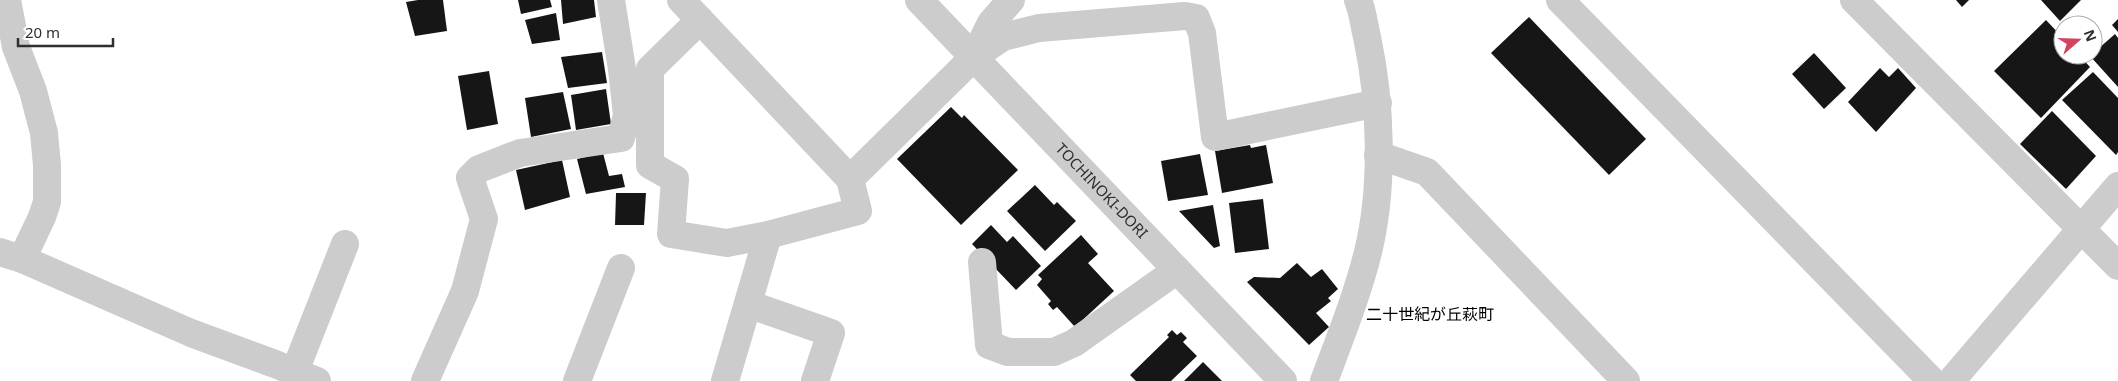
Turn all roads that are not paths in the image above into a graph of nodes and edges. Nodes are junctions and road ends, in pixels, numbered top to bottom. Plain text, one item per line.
1 (6, 0) edge
2 (611, 0) edge
3 (680, 0) edge
4 (919, 0) edge
5 (1011, 0) edge
6 (1358, 0) edge
7 (1560, 0) edge
8 (1854, 0) edge
9 (1160, 8) edge
10 (700, 20) junction
11 (974, 57) junction
12 (1378, 102) junction
13 (1378, 155) junction
14 (850, 179) junction
15 (2118, 186) edge
16 (2081, 228) junction
17 (768, 235) junction
18 (345, 244) dead end
19 (11, 255) edge
20 (982, 262) dead end
21 (2118, 266) edge
22 (621, 268) dead end
23 (1177, 270) junction
24 (748, 304) junction
25 (289, 374) edge
26 (425, 381) edge
27 (577, 381) edge
28 (725, 381) edge
29 (815, 381) edge
30 (1283, 381) edge
31 (1324, 381) edge
32 (1626, 381) edge
33 (1932, 381) edge
34 (1951, 381) edge

1 - 19 street
2 - 26 street
3 - 10 street
4 - 11 street, TOCHINOKI-DORI
5 - 11 street
6 - 12 street
7 - 33 street
8 - 16 street
9 - 11 street
9 - 12 street
10 - 14 street
10 - 17 street
11 - 14 street
11 - 23 street, TOCHINOKI-DORI
12 - 13 street
13 - 31 street
13 - 32 street
14 - 17 street
15 - 16 street
16 - 21 street
16 - 34 street
17 - 24 street
18 - 25 street
19 - 25 street
20 - 23 street
22 - 27 street
23 - 30 street, TOCHINOKI-DORI
24 - 28 street
24 - 29 street

